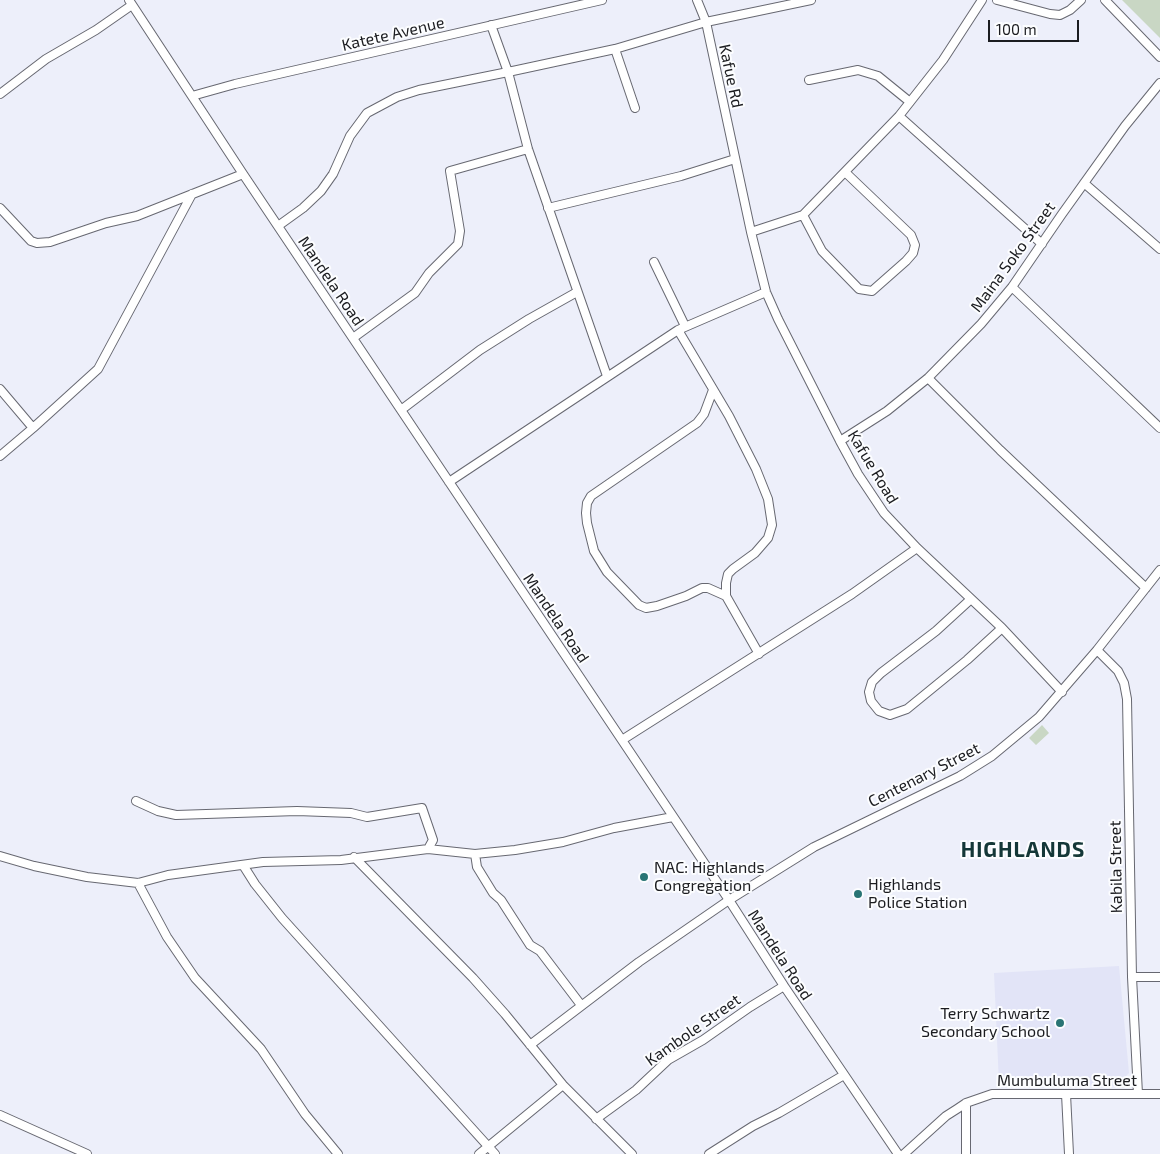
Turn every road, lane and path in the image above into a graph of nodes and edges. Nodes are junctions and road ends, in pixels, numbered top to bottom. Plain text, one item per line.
1 (602, 0) edge
2 (696, 0) edge
3 (812, 0) edge
4 (982, 0) edge
5 (997, 0) edge
6 (1081, 0) edge
7 (1105, 0) edge
8 (130, 2) edge
9 (706, 22) junction
10 (491, 25) junction
11 (616, 49) junction
12 (1160, 58) edge
13 (508, 72) junction
14 (809, 80) dead end
15 (1160, 83) edge
16 (0, 94) edge
17 (192, 96) junction
18 (910, 102) junction
19 (635, 108) dead end
20 (899, 116) junction
21 (528, 149) junction
22 (735, 159) junction
23 (846, 172) junction
24 (243, 174) junction
25 (1084, 183) junction
26 (192, 194) junction
27 (0, 208) edge
28 (548, 208) junction
29 (803, 215) junction
30 (278, 226) junction
31 (751, 232) junction
32 (1042, 244) junction
33 (1160, 250) edge
34 (654, 262) dead end
35 (1012, 287) junction
36 (577, 292) junction
37 (766, 292) junction
38 (681, 328) junction
39 (353, 338) junction
40 (607, 376) junction
41 (928, 378) junction
42 (0, 389) edge
43 (713, 390) junction
44 (401, 410) junction
45 (33, 428) junction
46 (1160, 428) edge
47 (840, 441) junction
48 (0, 456) edge
49 (449, 482) junction
50 (917, 548) junction
51 (1160, 570) edge
52 (1146, 588) junction
53 (726, 596) junction
54 (972, 599) junction
55 (1002, 628) junction
56 (1097, 650) junction
57 (759, 654) junction
58 (1062, 692) junction
59 (622, 740) junction
60 (136, 800) dead end
61 (673, 817) junction
62 (428, 849) junction
63 (475, 854) junction
64 (0, 856) edge
65 (354, 857) junction
66 (243, 864) junction
67 (138, 883) junction
68 (729, 900) junction
69 (1160, 977) edge
70 (1132, 978) junction
71 (784, 986) junction
72 (581, 1005) junction
73 (530, 1045) junction
74 (844, 1075) junction
75 (563, 1085) junction
76 (1066, 1094) junction
77 (1138, 1094) junction
78 (1160, 1094) edge
79 (966, 1103) junction
80 (0, 1115) edge
81 (596, 1119) junction
82 (488, 1146) junction
83 (87, 1154) edge
84 (338, 1154) edge
85 (479, 1154) edge
86 (495, 1154) edge
87 (632, 1154) edge
88 (709, 1154) edge
89 (898, 1154) edge
90 (904, 1154) edge
91 (966, 1154) edge
92 (1069, 1154) edge

1 - 10 street, Katete Avenue
2 - 9 street, Kafue Rd
3 - 9 street
4 - 18 street
5 - 6 street
7 - 12 street
8 - 16 street
8 - 17 street, Mandela Road
9 - 11 street
9 - 22 street, Kafue Rd
10 - 13 street
10 - 17 street, Katete Avenue
11 - 13 street
11 - 19 street
13 - 21 street
13 - 30 street
14 - 18 street
15 - 25 street, Maina Soko Street
17 - 24 street, Mandela Road
18 - 20 street
20 - 23 street
20 - 32 street
21 - 28 street
21 - 39 street
22 - 28 street
22 - 31 street, Kafue Rd
23 - 29 street
23 - 29 street
24 - 26 street
24 - 30 street, Mandela Road
25 - 32 street, Maina Soko Street
25 - 33 street
26 - 27 street
26 - 45 street
28 - 36 street
29 - 31 street
30 - 39 street, Mandela Road
31 - 37 street, Kafue Road
32 - 35 street, Maina Soko Street
34 - 38 street
35 - 41 street, Maina Soko Street
35 - 46 street
36 - 40 street
36 - 44 street
37 - 38 street
37 - 47 street, Kafue Road
38 - 40 street
38 - 43 street
39 - 44 street, Mandela Road
40 - 49 street
41 - 47 street, Maina Soko Street
41 - 52 street
42 - 45 street
43 - 53 street
43 - 53 street
44 - 49 street, Mandela Road
45 - 48 street
47 - 50 street, Kafue Road
49 - 59 street, Mandela Road
50 - 54 street, Kafue Road
50 - 57 street
51 - 52 street, Centenary Street
52 - 56 street, Centenary Street
53 - 57 street
54 - 55 street, Kafue Road
54 - 55 street
55 - 58 street, Kafue Road
56 - 58 street, Centenary Street
56 - 70 street, Kabila Street
57 - 59 street
58 - 68 street, Centenary Street
59 - 61 street, Mandela Road
60 - 62 street
61 - 63 street
61 - 68 street, Mandela Road
62 - 63 street
62 - 65 street
63 - 72 street
64 - 67 street
65 - 66 street
65 - 73 street
66 - 67 street
66 - 82 street
67 - 84 street
68 - 71 street, Mandela Road
68 - 72 street, Centenary Street
69 - 70 street
70 - 77 street, Kabila Street
71 - 74 street, Mandela Road
71 - 81 street, Kambole Street
72 - 73 street, Centenary Street
73 - 75 street
74 - 88 street
74 - 89 street, Mandela Road
75 - 81 street
75 - 82 street
76 - 77 street, Mumbuluma Street
76 - 79 street, Mumbuluma Street
76 - 92 street
77 - 78 street, Mumbuluma Street
79 - 90 street, Mumbuluma Street
79 - 91 street
80 - 83 street
81 - 87 street
82 - 85 street
82 - 86 street

